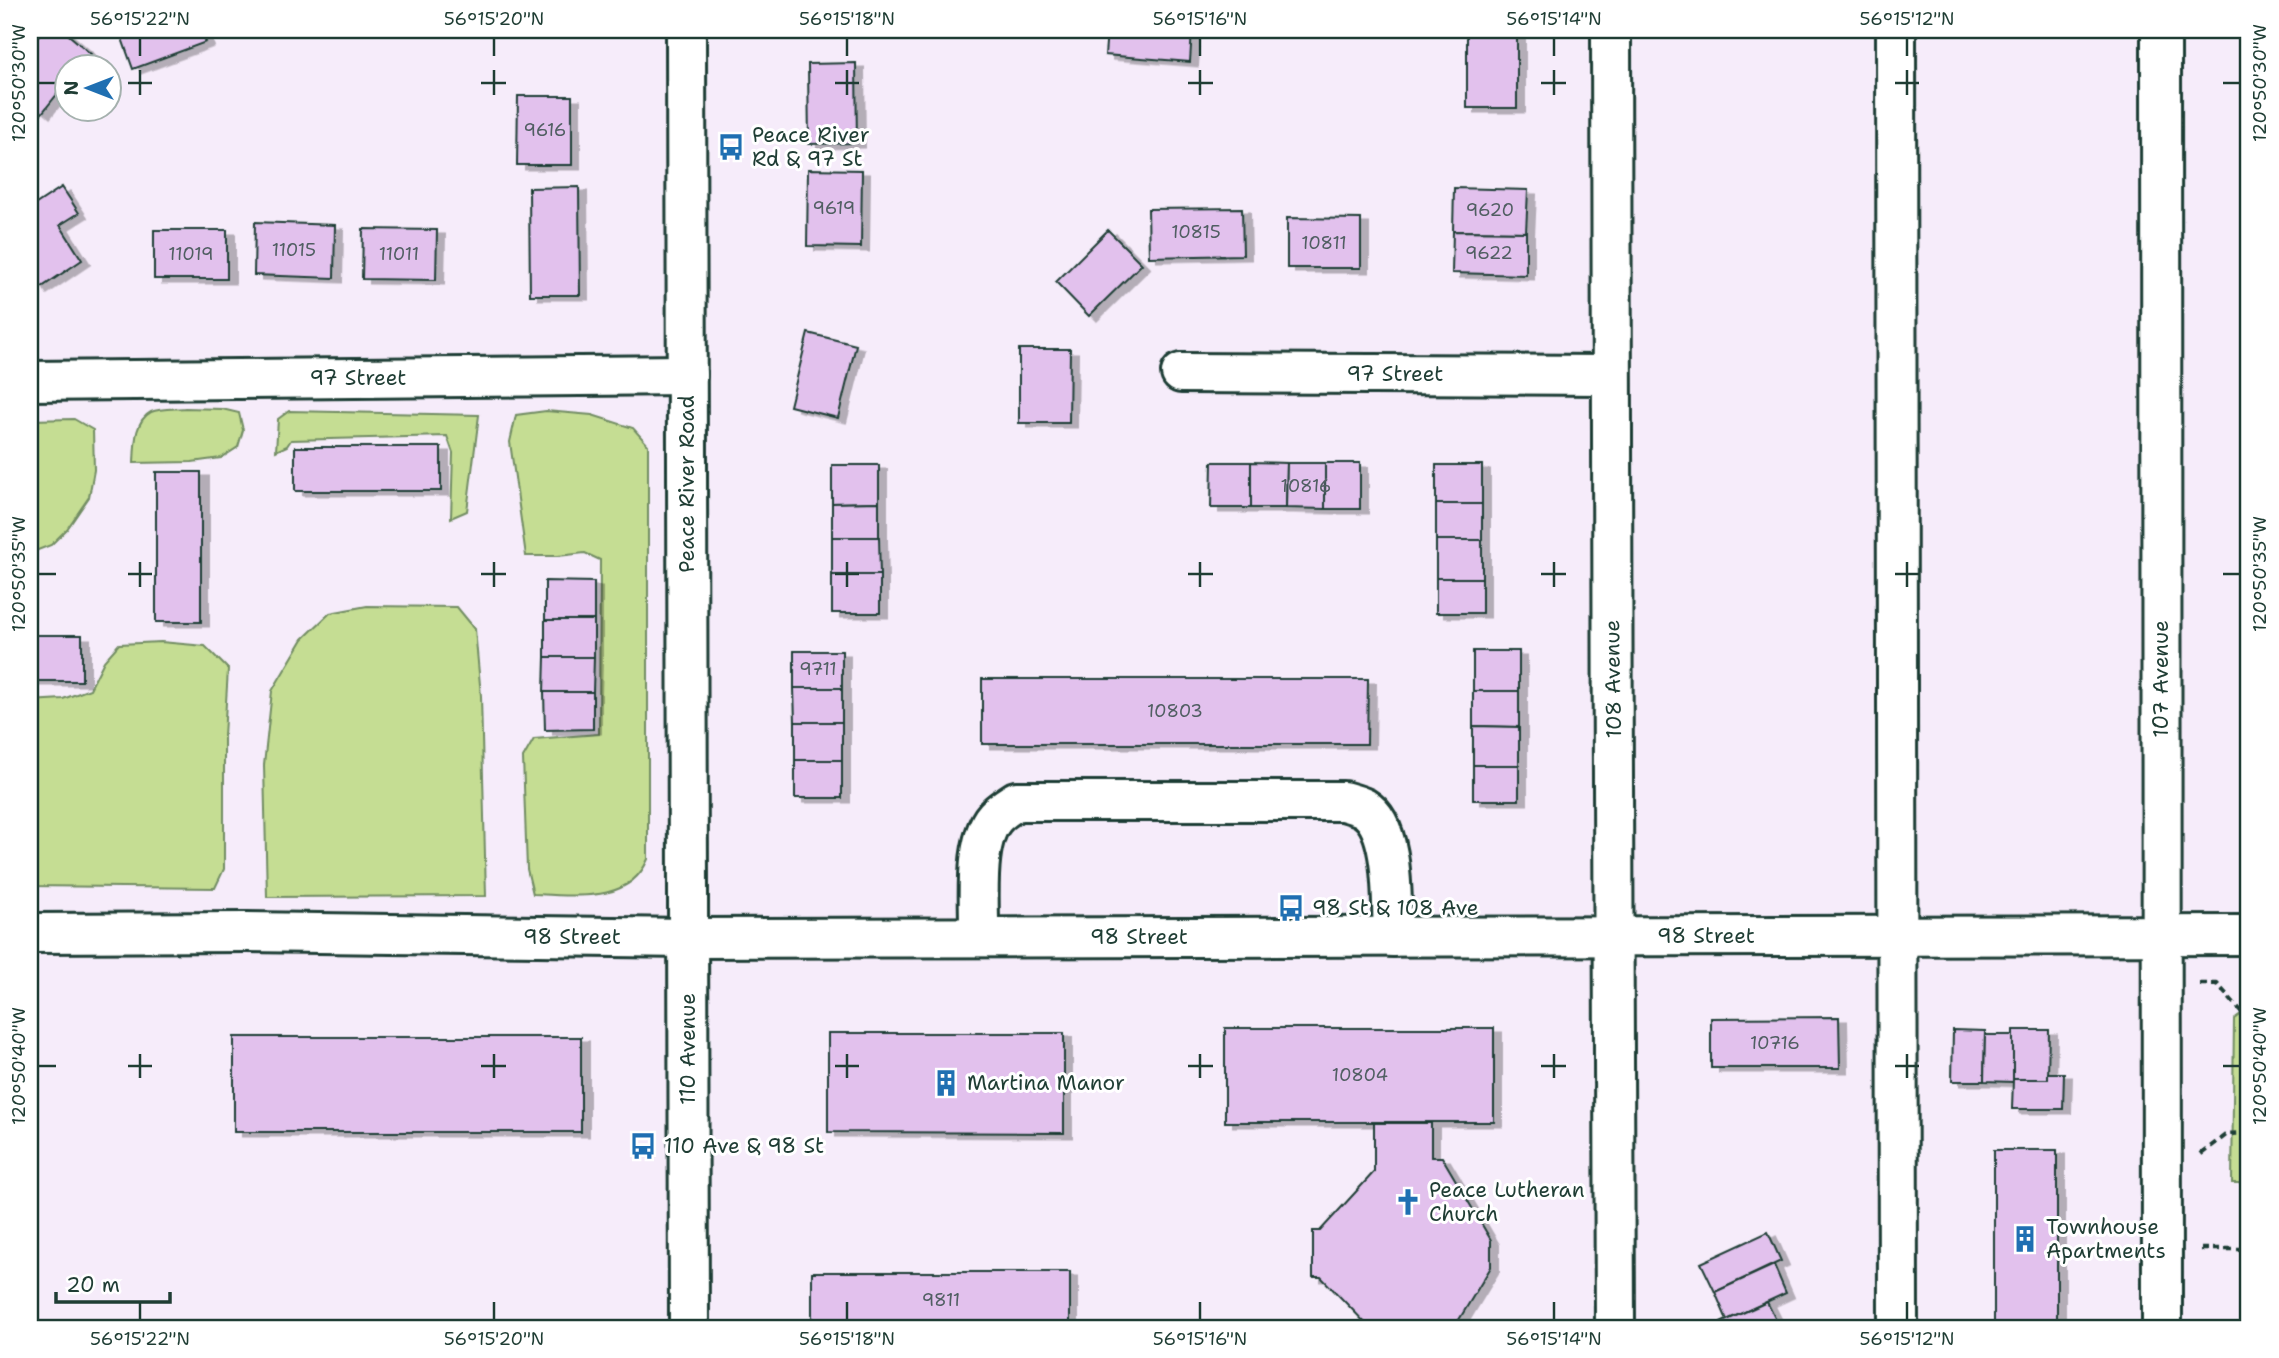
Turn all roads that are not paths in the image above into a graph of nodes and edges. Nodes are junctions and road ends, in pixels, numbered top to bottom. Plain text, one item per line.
1 (686, 30) edge
2 (1611, 30) edge
3 (1896, 30) edge
4 (2161, 30) edge
5 (1181, 373) dead end
6 (687, 375) junction
7 (1610, 375) junction
8 (30, 381) edge
9 (30, 933) edge
10 (1897, 935) junction
11 (2160, 935) junction
12 (1615, 936) junction
13 (2249, 936) edge
14 (979, 937) junction
15 (1393, 937) junction
16 (688, 938) junction
17 (689, 1328) edge
18 (1615, 1328) edge
19 (1898, 1328) edge
20 (2162, 1328) edge

1 - 6 street, Peace River Road
2 - 7 street, 108 Avenue
3 - 10 street
4 - 11 street, 107 Avenue
5 - 7 street, 97 Street
6 - 8 street, 97 Street
6 - 16 street, Peace River Road
7 - 12 street, 108 Avenue
9 - 16 street, 98 Street
10 - 11 street, 98 Street
10 - 12 street, 98 Street
10 - 19 street
11 - 13 street, 98 Street
11 - 20 street, 107 Avenue
12 - 15 street, 98 Street
12 - 18 street, 108 Avenue
14 - 15 street, 98 Street
14 - 15 street
14 - 16 street, 98 Street
16 - 17 street, 110 Avenue

